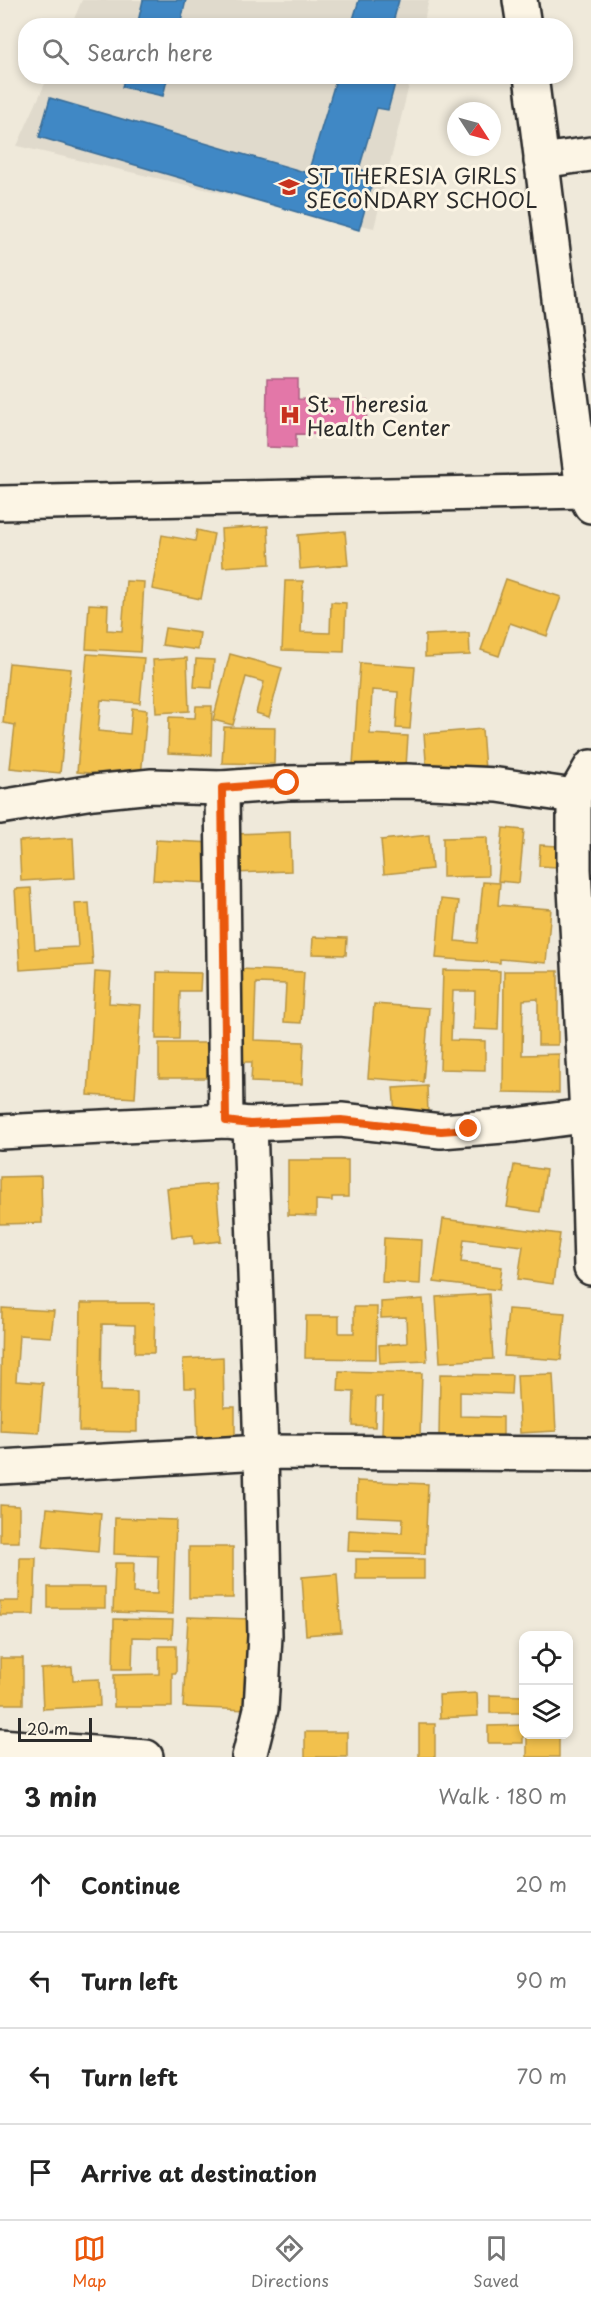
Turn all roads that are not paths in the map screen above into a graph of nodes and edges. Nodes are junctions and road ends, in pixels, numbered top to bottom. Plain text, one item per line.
1 (520, 0) edge
2 (523, 18) edge
3 (532, 84) edge
4 (591, 154) edge
5 (542, 161) junction
6 (587, 498) edge
7 (12, 503) edge
8 (0, 525) edge
9 (591, 767) edge
10 (222, 788) junction
11 (574, 796) junction
12 (0, 807) edge
13 (589, 1115) edge
14 (238, 1123) junction
15 (0, 1132) edge
16 (591, 1268) edge
17 (261, 1452) junction
18 (591, 1454) edge
19 (0, 1467) edge
20 (0, 1746) edge
21 (146, 1757) edge
22 (249, 1757) edge

1 - 2 street
3 - 5 street
4 - 5 street
5 - 6 street
6 - 7 street
7 - 8 street
9 - 11 street
10 - 11 street
10 - 12 street
10 - 14 street
11 - 13 street
13 - 14 street
13 - 16 street
14 - 15 street
14 - 17 street
17 - 18 street
17 - 19 street
17 - 22 street
20 - 21 street

